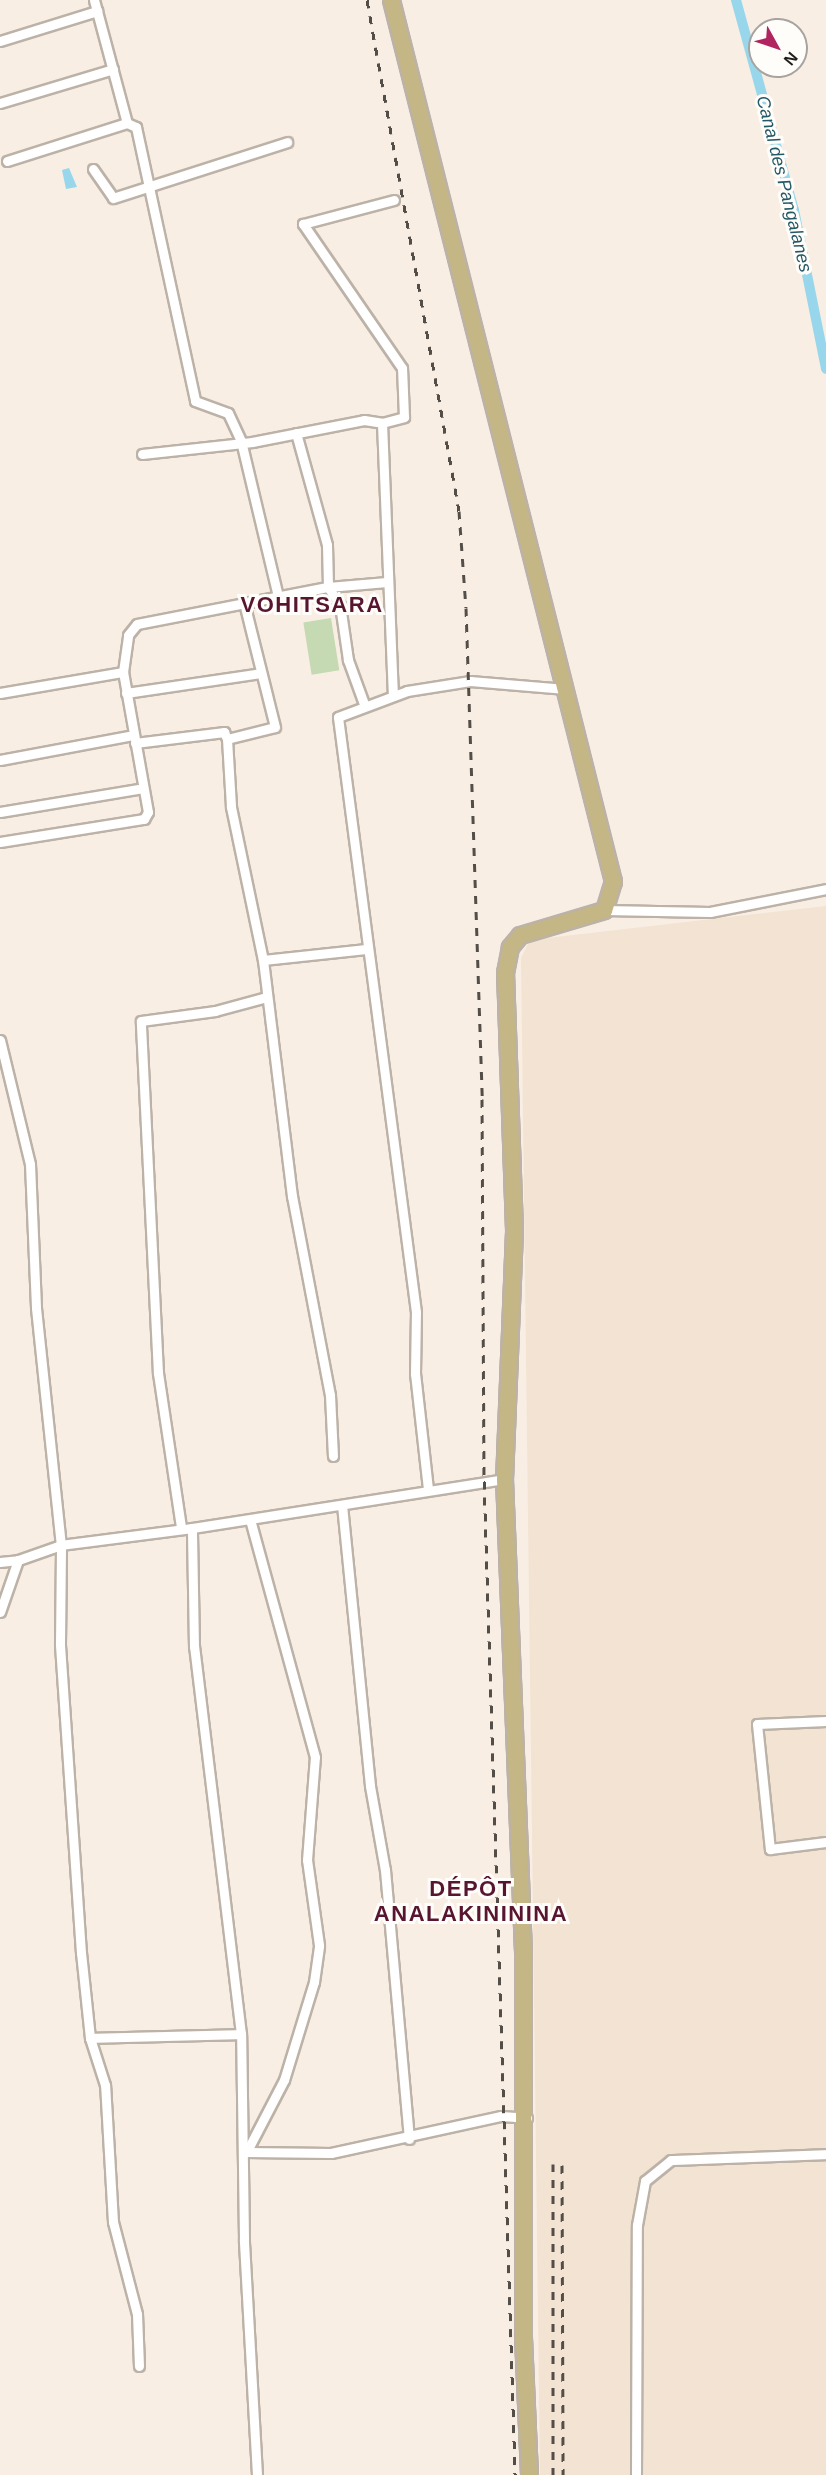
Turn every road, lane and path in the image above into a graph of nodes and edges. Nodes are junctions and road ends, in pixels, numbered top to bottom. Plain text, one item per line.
1 (94, 0) edge
2 (391, 0) edge
3 (97, 11) junction
4 (0, 40) edge
5 (113, 69) junction
6 (0, 103) edge
7 (127, 123) junction
8 (287, 142) dead end
9 (7, 161) dead end
10 (93, 169) dead end
11 (152, 188) junction
12 (394, 200) dead end
13 (382, 423) junction
14 (296, 433) junction
15 (241, 441) junction
16 (142, 454) dead end
17 (387, 582) junction
18 (328, 587) junction
19 (278, 596) junction
20 (244, 607) junction
21 (123, 672) junction
22 (261, 673) junction
23 (566, 689) junction
24 (0, 693) edge
25 (126, 693) junction
26 (393, 695) junction
27 (364, 704) junction
28 (134, 739) junction
29 (227, 739) junction
30 (0, 760) edge
31 (143, 788) junction
32 (0, 812) edge
33 (0, 842) edge
34 (826, 889) edge
35 (604, 910) junction
36 (366, 949) junction
37 (262, 960) junction
38 (267, 997) junction
39 (0, 1040) edge
40 (333, 1456) dead end
41 (504, 1479) junction
42 (428, 1489) junction
43 (342, 1505) junction
44 (250, 1520) junction
45 (180, 1527) junction
46 (192, 1528) junction
47 (61, 1545) junction
48 (18, 1560) junction
49 (0, 1562) edge
50 (0, 1612) edge
51 (826, 1721) edge
52 (826, 1842) edge
53 (241, 2034) junction
54 (90, 2038) junction
55 (527, 2118) junction
56 (409, 2139) junction
57 (246, 2152) junction
58 (826, 2154) edge
59 (139, 2366) dead end
60 (257, 2475) edge
61 (529, 2475) edge
62 (636, 2475) edge

1 - 3 street
2 - 23 main road
3 - 4 street
3 - 5 street
5 - 6 street
5 - 7 street
7 - 9 street
7 - 11 street
8 - 11 street
10 - 11 street
11 - 15 street
12 - 13 street
13 - 14 street
13 - 17 street
14 - 15 street
14 - 18 street
15 - 16 street
15 - 19 street
17 - 18 street
17 - 26 street
18 - 19 street
18 - 27 street
19 - 20 street
20 - 21 street
20 - 22 street
21 - 24 street
21 - 25 street
22 - 25 street
22 - 29 street
23 - 26 street
23 - 35 main road
25 - 28 street
26 - 27 street
27 - 36 street
28 - 29 street
28 - 30 street
28 - 31 street
29 - 37 street
31 - 32 street
31 - 33 street
34 - 35 street
35 - 41 main road
36 - 37 street
36 - 42 street
37 - 38 street
38 - 40 street
38 - 45 street
39 - 47 street
41 - 42 street
41 - 55 main road
42 - 43 street
43 - 44 street
43 - 56 street
44 - 46 street
44 - 57 street
45 - 46 street
45 - 47 street
46 - 53 street
47 - 48 street
47 - 54 street
48 - 49 street
48 - 50 street
51 - 52 street
53 - 54 street
53 - 57 street
54 - 59 street
55 - 56 street
55 - 61 main road
56 - 57 street
57 - 60 street
58 - 62 street

